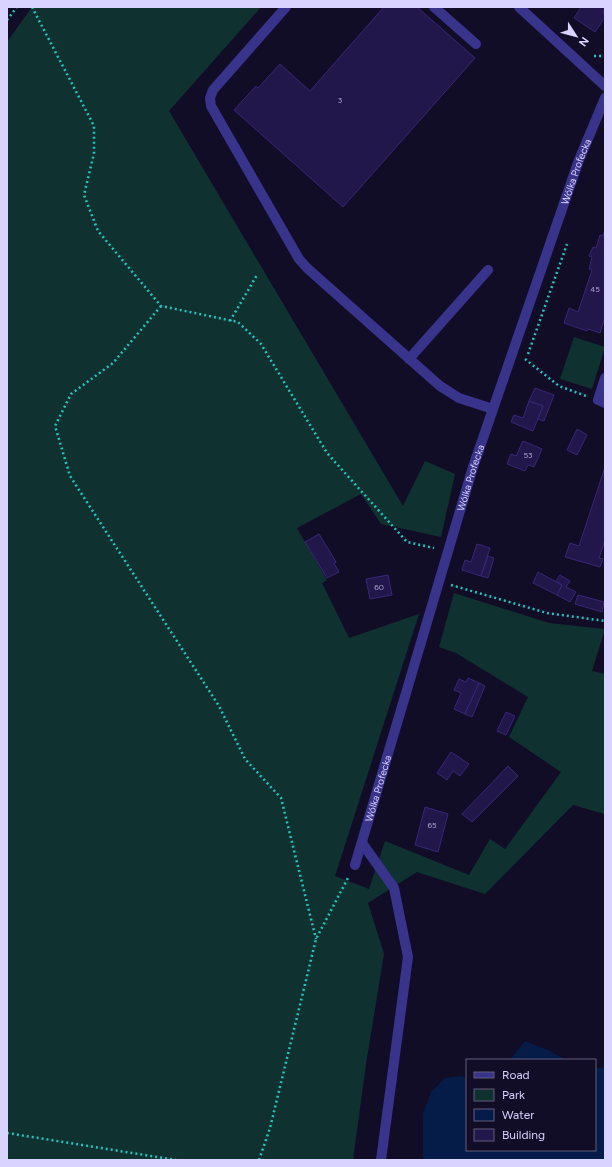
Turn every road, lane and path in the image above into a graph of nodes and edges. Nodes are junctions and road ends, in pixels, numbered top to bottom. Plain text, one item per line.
1 (17, 7) edge
2 (32, 7) edge
3 (286, 7) edge
4 (434, 7) edge
5 (519, 7) edge
6 (7, 20) edge
7 (476, 44) dead end
8 (605, 86) edge
9 (605, 98) edge
10 (488, 270) dead end
11 (257, 274) dead end
12 (161, 306) junction
13 (230, 320) junction
14 (409, 358) junction
15 (525, 359) dead end
16 (605, 378) edge
17 (601, 402) edge
18 (493, 409) junction
19 (448, 550) junction
20 (447, 584) dead end
21 (605, 621) edge
22 (362, 843) junction
23 (355, 865) joint
24 (316, 939) junction
25 (7, 1133) edge
26 (176, 1160) edge
27 (260, 1160) edge
28 (381, 1160) edge

1 - 6 path
2 - 12 path
3 - 14 street
4 - 7 street
5 - 8 street
9 - 18 street, Wólka Profecka
10 - 14 street
11 - 13 path
12 - 13 path
12 - 24 path
13 - 19 path
14 - 18 street
15 - 17 path
16 - 17 street
18 - 19 street, Wólka Profecka
19 - 22 street, Wólka Profecka
20 - 21 path
22 - 23 street, Wólka Profecka
22 - 28 street
23 - 24 path
24 - 27 path
25 - 26 path

